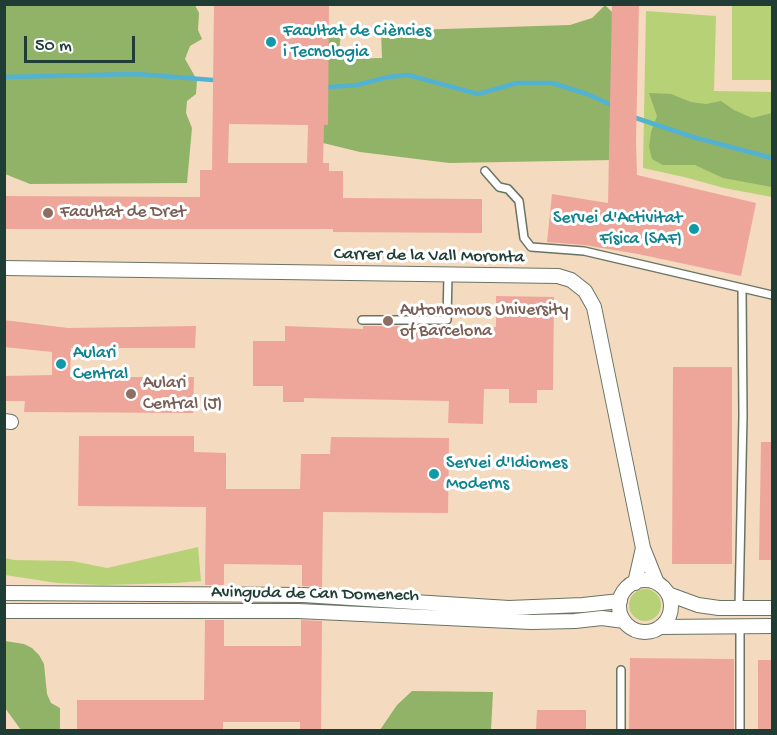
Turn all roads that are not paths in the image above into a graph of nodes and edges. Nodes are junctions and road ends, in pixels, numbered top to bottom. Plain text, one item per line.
1 (485, 171) dead end
2 (4, 268) edge
3 (447, 275) junction
4 (742, 289) junction
5 (772, 295) edge
6 (362, 320) dead end
7 (643, 548) junction
8 (635, 583) junction
9 (657, 583) junction
10 (4, 593) edge
11 (668, 594) junction
12 (620, 601) junction
13 (739, 607) junction
14 (772, 608) edge
15 (4, 611) edge
16 (624, 621) junction
17 (740, 626) junction
18 (772, 626) edge
19 (660, 627) junction
20 (621, 670) dead end
21 (621, 730) edge
22 (740, 730) edge

1 - 4 lane
2 - 3 street, Carrer de la Vall Moronta
3 - 6 lane
3 - 7 street, Carrer de la Vall Moronta
4 - 5 lane
4 - 13 lane
7 - 8 street, Carrer de la Vall Moronta
7 - 9 street, Carrer de la Vall Moronta
8 - 9 street
8 - 12 street
9 - 11 street
10 - 12 street, Avinguda de Can Domenech
11 - 13 street
11 - 19 street
12 - 16 street
13 - 14 street
15 - 16 street, Avinguda de Can Domenech
16 - 19 street
17 - 18 street
17 - 19 street
17 - 22 lane
20 - 21 lane

